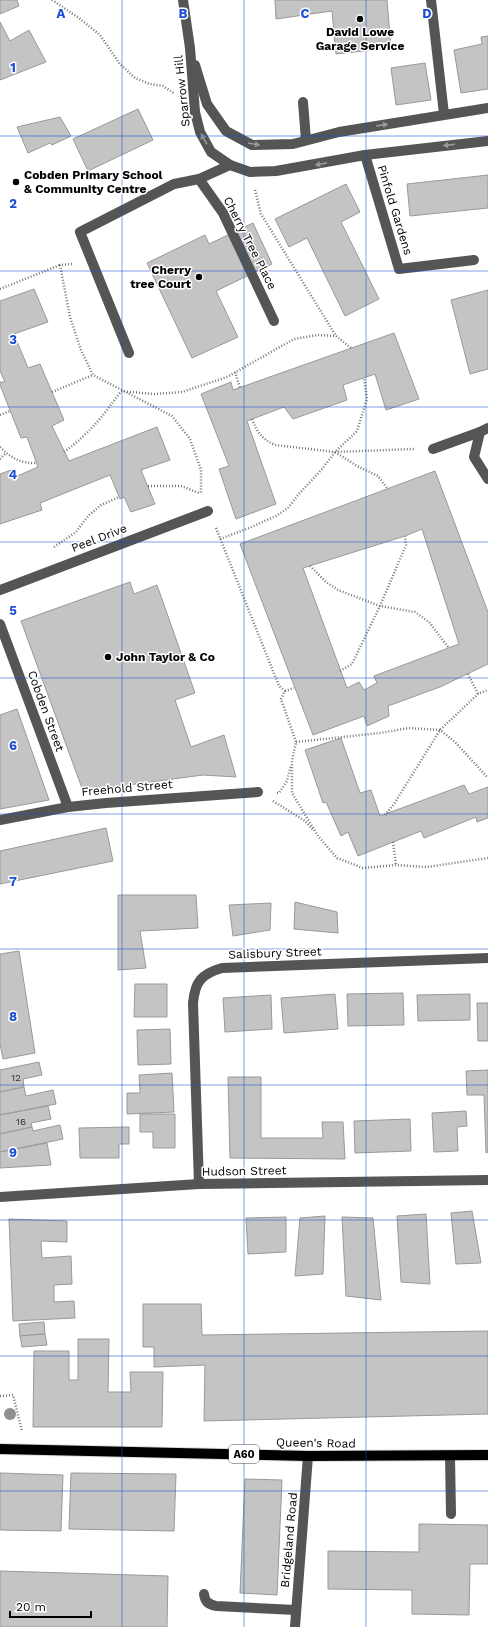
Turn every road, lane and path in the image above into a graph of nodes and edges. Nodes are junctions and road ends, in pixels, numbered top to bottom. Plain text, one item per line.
1 (52, 0) edge
2 (183, 0) edge
3 (431, 0) edge
4 (190, 48) junction
5 (303, 102) dead end
6 (488, 108) edge
7 (195, 112) junction
8 (444, 114) junction
9 (306, 140) junction
10 (488, 141) edge
11 (365, 155) junction
12 (230, 165) junction
13 (250, 172) junction
14 (199, 179) junction
15 (474, 260) dead end
16 (93, 262) junction
17 (60, 265) junction
18 (0, 289) edge
19 (274, 321) dead end
20 (336, 336) junction
21 (351, 348) dead end
22 (129, 353) dead end
23 (235, 372) junction
24 (93, 375) junction
25 (364, 378) dead end
26 (240, 388) dead end
27 (121, 390) junction
28 (52, 392) dead end
29 (10, 411) dead end
30 (0, 415) edge
31 (252, 419) dead end
32 (484, 430) edge
33 (0, 447) edge
34 (433, 449) joint
35 (6, 452) junction
36 (64, 452) dead end
37 (335, 452) junction
38 (0, 460) edge
39 (37, 463) dead end
40 (488, 480) edge
41 (148, 486) dead end
42 (387, 488) dead end
43 (201, 494) junction
44 (119, 497) dead end
45 (208, 511) junction
46 (405, 536) dead end
47 (220, 539) junction
48 (49, 550) dead end
49 (310, 566) dead end
50 (0, 590) edge
51 (380, 606) junction
52 (0, 624) edge
53 (448, 647) dead end
54 (340, 671) dead end
55 (468, 674) dead end
56 (294, 688) dead end
57 (488, 690) edge
58 (285, 691) junction
59 (478, 694) junction
60 (440, 730) junction
61 (296, 742) junction
62 (292, 761) junction
63 (488, 778) edge
64 (258, 792) junction
65 (68, 807) junction
66 (384, 815) dead end
67 (0, 820) edge
68 (318, 836) junction
69 (393, 842) dead end
70 (488, 858) edge
71 (396, 865) junction
72 (488, 958) edge
73 (488, 1180) edge
74 (199, 1184) junction
75 (0, 1197) edge
76 (0, 1396) edge
77 (0, 1449) edge
78 (26, 1449) junction
79 (488, 1455) edge
80 (308, 1456) junction
81 (450, 1456) junction
82 (451, 1514) dead end
83 (204, 1594) dead end
84 (296, 1610) junction
85 (295, 1627) edge

1 - 7 path
2 - 4 street
3 - 8 street
4 - 7 street, Sparrow Hill
4 -> 9 street, Sparrow Hill
5 - 9 street
6 - 8 street, Sparrow Hill
12 -> 7 street, Sparrow Hill
9 -> 8 street, Sparrow Hill
10 -> 11 street, Sparrow Hill
11 -> 13 street, Sparrow Hill
11 - 15 street, Pinfold Gardens
12 - 13 street, Sparrow Hill
12 - 14 street
13 - 20 path
14 - 16 street
14 - 19 street, Cherry Tree Place
16 - 17 path
16 - 22 street
17 - 18 path
17 - 24 path
20 - 21 path
20 - 23 path
23 - 26 path
23 - 27 path
24 - 27 path
24 - 28 path
25 - 37 path
27 - 36 path
27 - 43 path
29 - 30 path
31 - 37 path
32 - 34 street
32 - 40 street
33 - 35 path
34 - 37 path
35 - 38 path
35 - 39 path
37 - 42 path
37 - 47 path
41 - 43 path
43 - 45 path
44 - 48 path
45 - 47 path
45 - 50 street, Peel Drive
46 - 51 path
47 - 58 path
49 - 51 path
51 - 53 path
51 - 54 path
52 - 65 street, Cobden Street
55 - 59 path
56 - 58 path
57 - 59 path
58 - 61 path
59 - 60 path
60 - 61 path
60 - 63 path
60 - 66 path
61 - 62 path
62 - 64 path
62 - 68 path
64 - 65 street, Freehold Street
64 - 68 path
65 - 67 street, Freehold Street
68 - 71 path
69 - 71 path
70 - 71 path
72 - 74 street, Salisbury Street
73 - 74 street, Hudson Street
74 - 75 street, Hudson Street
76 - 78 path
77 - 78 main road, Queen's Road / A60
78 - 80 main road, Queen's Road / A60
79 - 81 main road, Queen's Road / A60
80 - 81 main road, Queen's Road / A60
80 - 84 street, Bridgeland Road
81 - 82 street
83 - 84 street
84 - 85 street, Bridgeland Road

